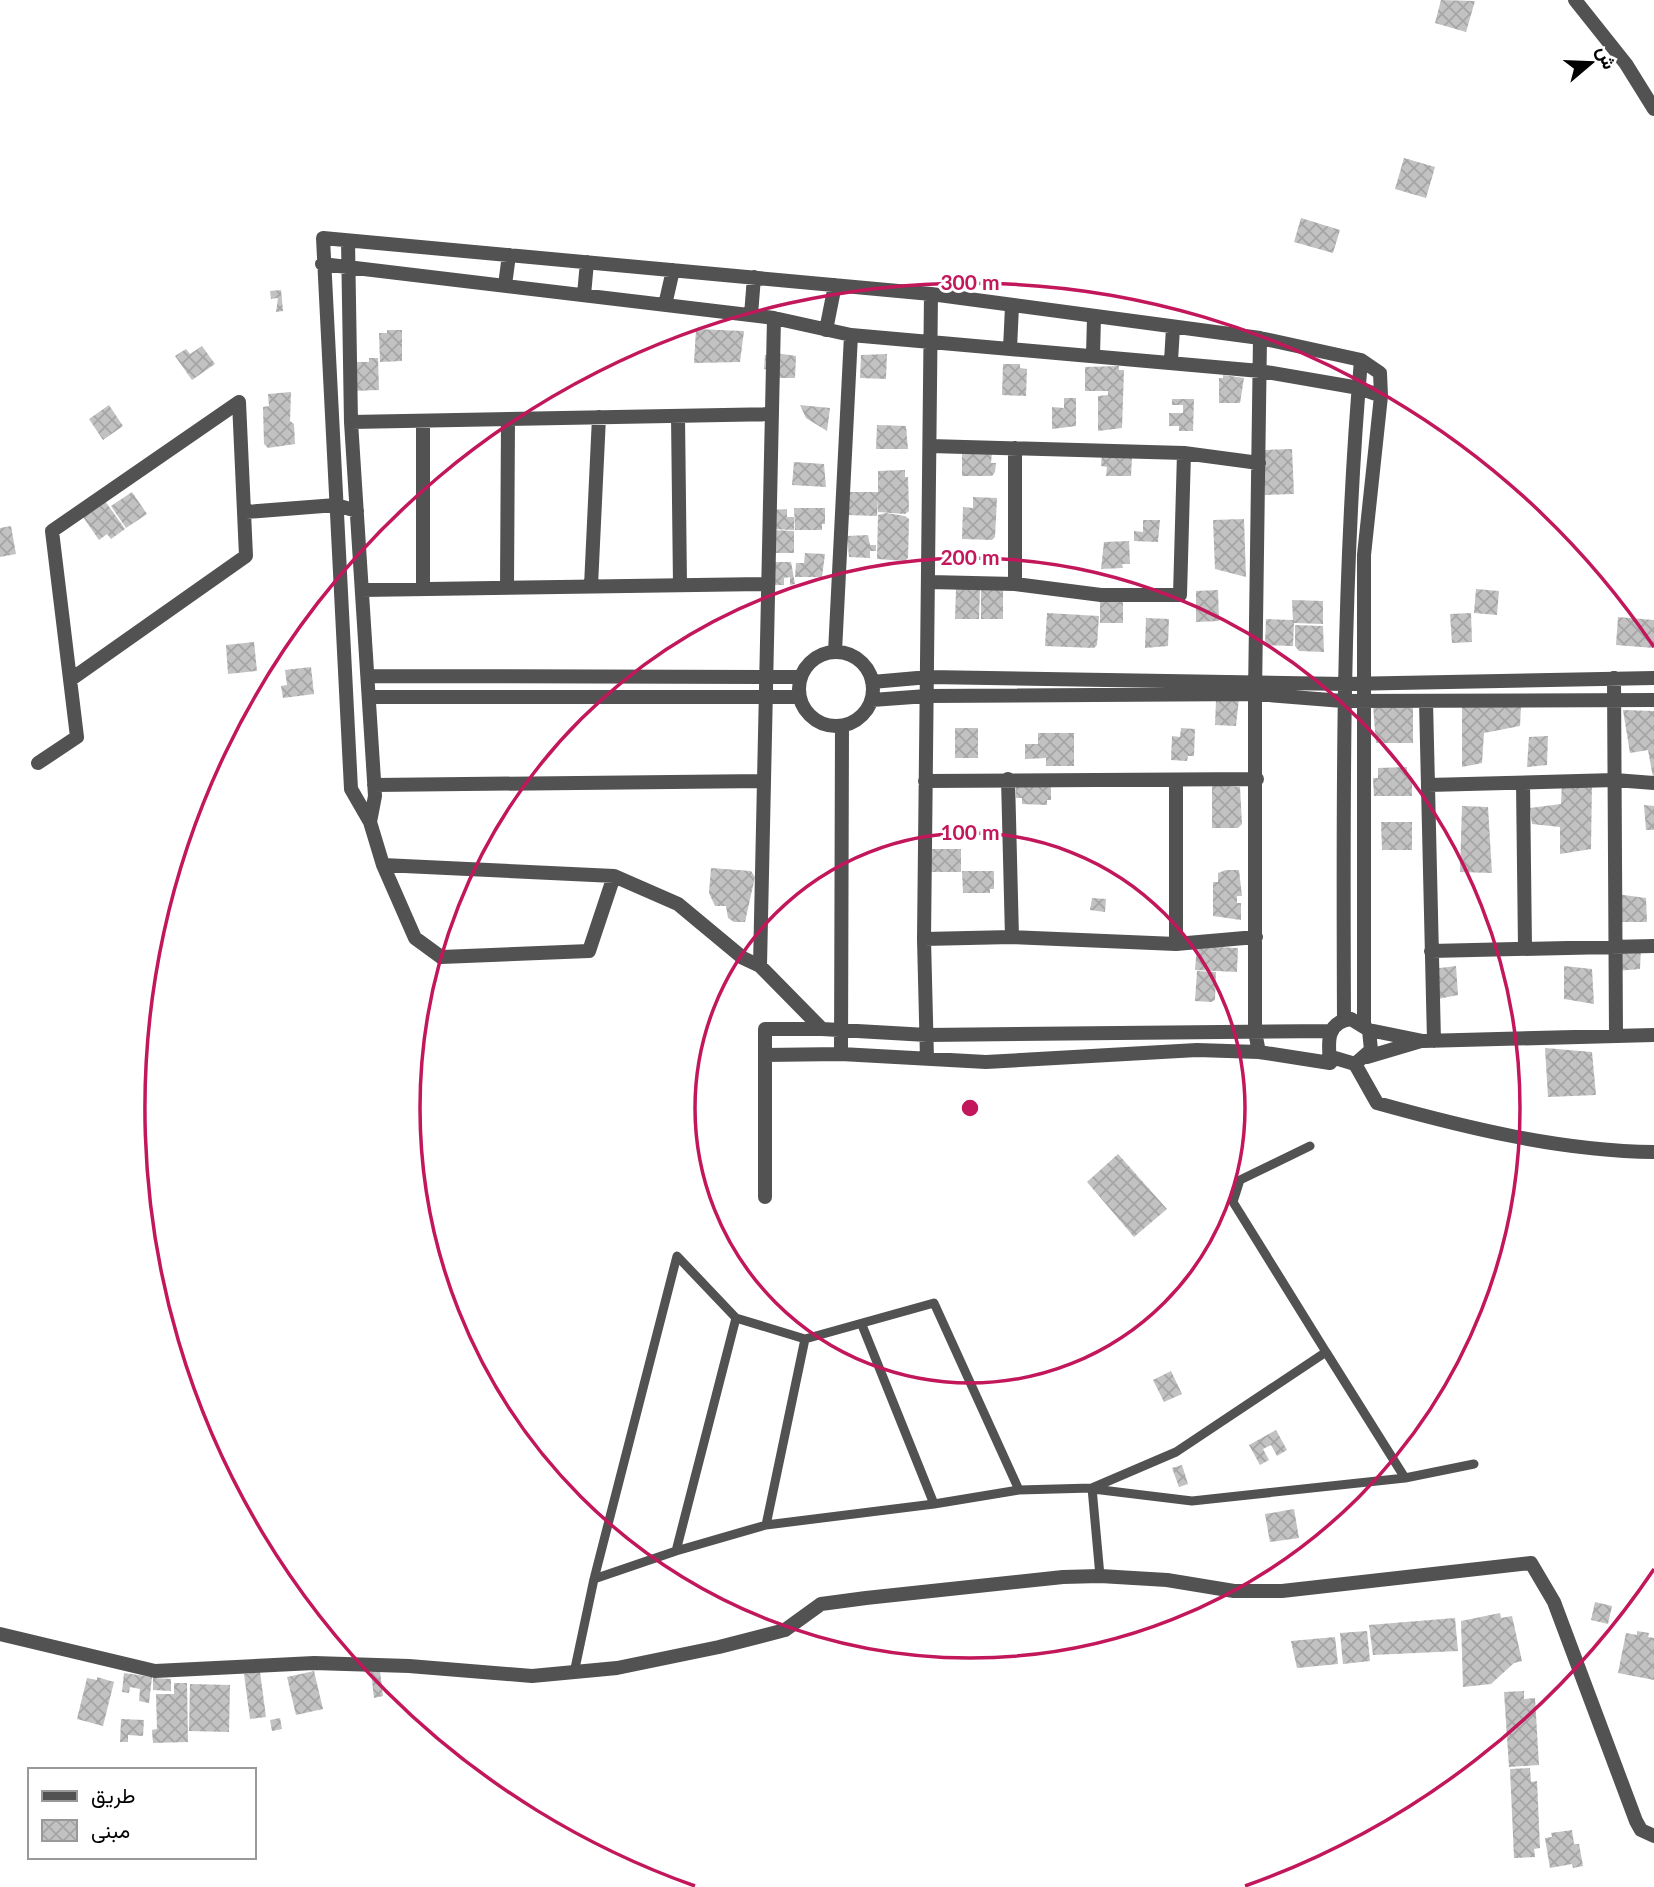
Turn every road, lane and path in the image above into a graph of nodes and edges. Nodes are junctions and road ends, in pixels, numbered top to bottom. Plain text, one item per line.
1 (1575, 0) edge
2 (1654, 109) edge
3 (348, 241) junction
4 (509, 255) junction
5 (587, 262) junction
6 (322, 264) junction
7 (348, 267) junction
8 (673, 270) junction
9 (754, 277) junction
10 (505, 285) junction
11 (835, 285) junction
12 (931, 294) junction
13 (584, 295) junction
14 (665, 305) junction
15 (1012, 306) junction
16 (751, 315) junction
17 (1094, 317) junction
18 (774, 318) junction
19 (1173, 328) junction
20 (826, 330) junction
21 (851, 335) junction
22 (1260, 338) junction
23 (930, 342) junction
24 (1010, 349) junction
25 (1093, 355) junction
26 (1361, 360) junction
27 (1171, 361) junction
28 (1260, 371) junction
29 (1359, 388) junction
30 (1381, 396) junction
31 (772, 414) junction
32 (678, 416) junction
33 (599, 417) junction
34 (508, 419) junction
35 (423, 421) junction
36 (351, 422) junction
37 (930, 446) junction
38 (1015, 448) junction
39 (1184, 453) junction
40 (1259, 463) junction
41 (336, 505) junction
42 (357, 511) junction
43 (246, 512) junction
44 (930, 582) junction
45 (768, 584) junction
46 (1015, 584) junction
47 (680, 585) junction
48 (591, 586) junction
49 (507, 588) junction
50 (423, 589) junction
51 (362, 590) junction
52 (835, 652) junction
53 (368, 676) junction
54 (766, 677) junction
55 (801, 677) junction
56 (929, 677) junction
57 (1614, 678) junction
58 (1654, 678) edge
59 (71, 680) junction
60 (873, 682) junction
61 (1345, 684) junction
62 (1364, 684) junction
63 (1256, 687) junction
64 (766, 696) junction
65 (799, 696) junction
66 (928, 696) junction
67 (369, 697) junction
68 (1615, 699) junction
69 (872, 700) junction
70 (1654, 700) edge
71 (1343, 701) junction
72 (1364, 701) junction
73 (1426, 701) junction
74 (842, 726) junction
75 (38, 763) dead end
76 (1008, 779) junction
77 (1257, 779) junction
78 (1176, 780) junction
79 (1615, 780) junction
80 (764, 781) junction
81 (925, 781) junction
82 (1523, 783) junction
83 (1654, 783) edge
84 (374, 785) junction
85 (1428, 785) junction
86 (370, 822) junction
87 (383, 865) junction
88 (614, 876) junction
89 (1012, 937) junction
90 (1256, 937) junction
91 (925, 939) junction
92 (1176, 944) junction
93 (1616, 946) junction
94 (1654, 946) edge
95 (1525, 948) junction
96 (1431, 951) junction
97 (760, 966) junction
98 (1344, 1020) junction
99 (1367, 1027) junction
100 (821, 1029) junction
101 (842, 1030) junction
102 (1331, 1031) junction
103 (1255, 1032) junction
104 (927, 1035) junction
105 (1616, 1035) junction
106 (1654, 1035) edge
107 (1428, 1041) junction
108 (1259, 1052) junction
109 (841, 1054) junction
110 (765, 1055) junction
111 (927, 1059) junction
112 (1361, 1060) junction
113 (1330, 1062) junction
114 (1310, 1146) dead end
115 (1654, 1152) edge
116 (765, 1196) dead end
117 (736, 1318) junction
118 (862, 1325) junction
119 (805, 1339) junction
120 (1326, 1352) junction
121 (1474, 1464) dead end
122 (1405, 1478) junction
123 (1091, 1488) junction
124 (1019, 1490) junction
125 (934, 1504) junction
126 (766, 1525) junction
127 (676, 1551) junction
128 (1100, 1576) junction
129 (594, 1579) junction
130 (0, 1634) edge
131 (574, 1673) junction
132 (1654, 1836) edge

1 - 2 street
3 - 4 street
3 - 6 street
3 - 7 street
4 - 5 street
4 - 10 street
5 - 8 street
5 - 13 street
6 - 7 street
6 - 41 street
7 - 10 street
7 - 36 street
8 - 9 street
8 - 14 street
9 - 11 street
9 - 16 street
10 - 13 street
11 - 12 street
11 - 20 street
12 - 15 street
12 - 23 street
13 - 14 street
14 - 16 street
15 - 17 street
15 - 24 street
16 - 18 street
17 - 19 street
17 - 25 street
18 - 20 street
18 - 31 street
19 - 22 street
19 - 27 street
20 - 21 street
21 - 23 street
21 - 52 street
22 - 26 street
22 - 28 street
23 - 24 street
23 - 37 street
24 - 25 street
25 - 27 street
26 - 29 street
26 - 30 street
27 - 28 street
28 - 29 street
28 - 40 street
29 - 30 street
29 - 61 street
30 - 62 street
31 - 32 street
31 - 45 street
32 - 33 street
32 - 47 street
33 - 34 street
33 - 48 street
34 - 35 street
34 - 49 street
35 - 36 street
35 - 50 street
36 - 42 street
37 - 38 street
37 - 44 street
38 - 39 street
38 - 46 street
39 - 40 street
39 - 46 street
40 - 63 street
41 - 42 street
41 - 43 street
41 - 86 street
42 - 51 street
43 - 59 street
43 - 59 street
44 - 46 street
44 - 56 street
45 - 47 street
45 - 54 street
47 - 48 street
48 - 49 street
49 - 50 street
50 - 51 street
51 - 53 street
52 - 55 street
52 - 60 street
53 - 54 street
53 - 67 street
54 - 55 street
54 - 64 street
55 - 65 street
56 - 60 street
56 - 63 street
56 - 66 street
57 - 58 street
57 - 62 street
57 - 68 street
59 - 75 street
60 - 69 street
61 - 62 street
61 - 63 street
61 - 71 street
62 - 72 street
63 - 66 street
63 - 71 street
63 - 77 street
64 - 65 street
64 - 67 street
64 - 80 street
65 - 74 street
66 - 69 street
66 - 81 street
67 - 84 street
68 - 70 street
68 - 73 street
68 - 79 street
69 - 74 street
71 - 72 street
71 - 98 street
72 - 73 street
72 - 99 street
73 - 85 street
74 - 101 street
76 - 78 street
76 - 81 street
76 - 89 street
77 - 78 street
77 - 90 street
78 - 92 street
79 - 82 street
79 - 83 street
79 - 93 street
80 - 84 street
80 - 97 street
81 - 91 street
82 - 85 street
82 - 95 street
84 - 86 street
85 - 96 street
86 - 87 street
87 - 88 street
87 - 88 street
88 - 97 street
89 - 91 street
89 - 92 street
90 - 92 street
90 - 103 street
91 - 104 street
93 - 94 street
93 - 95 street
93 - 105 street
95 - 96 street
96 - 107 street
97 - 100 street
98 - 99 street
98 - 102 street
99 - 107 street
99 - 112 street
100 - 101 street
100 - 110 street
101 - 104 street
101 - 109 street
102 - 103 street
102 - 113 street
103 - 104 street
103 - 108 street
104 - 111 street
105 - 106 street
105 - 107 street
107 - 112 street
108 - 111 street
108 - 113 street
109 - 110 street
109 - 111 street
110 - 116 street
112 - 113 street
112 - 115 street
114 - 120 lane
117 - 119 lane
117 - 127 lane
117 - 129 lane
118 - 119 lane
118 - 124 lane
118 - 125 lane
119 - 126 lane
120 - 122 lane
120 - 123 lane
121 - 122 lane
122 - 123 lane
123 - 124 lane
123 - 128 lane
124 - 125 lane
125 - 126 lane
126 - 127 lane
127 - 129 lane
128 - 131 street
128 - 132 street
129 - 131 lane
130 - 131 street

